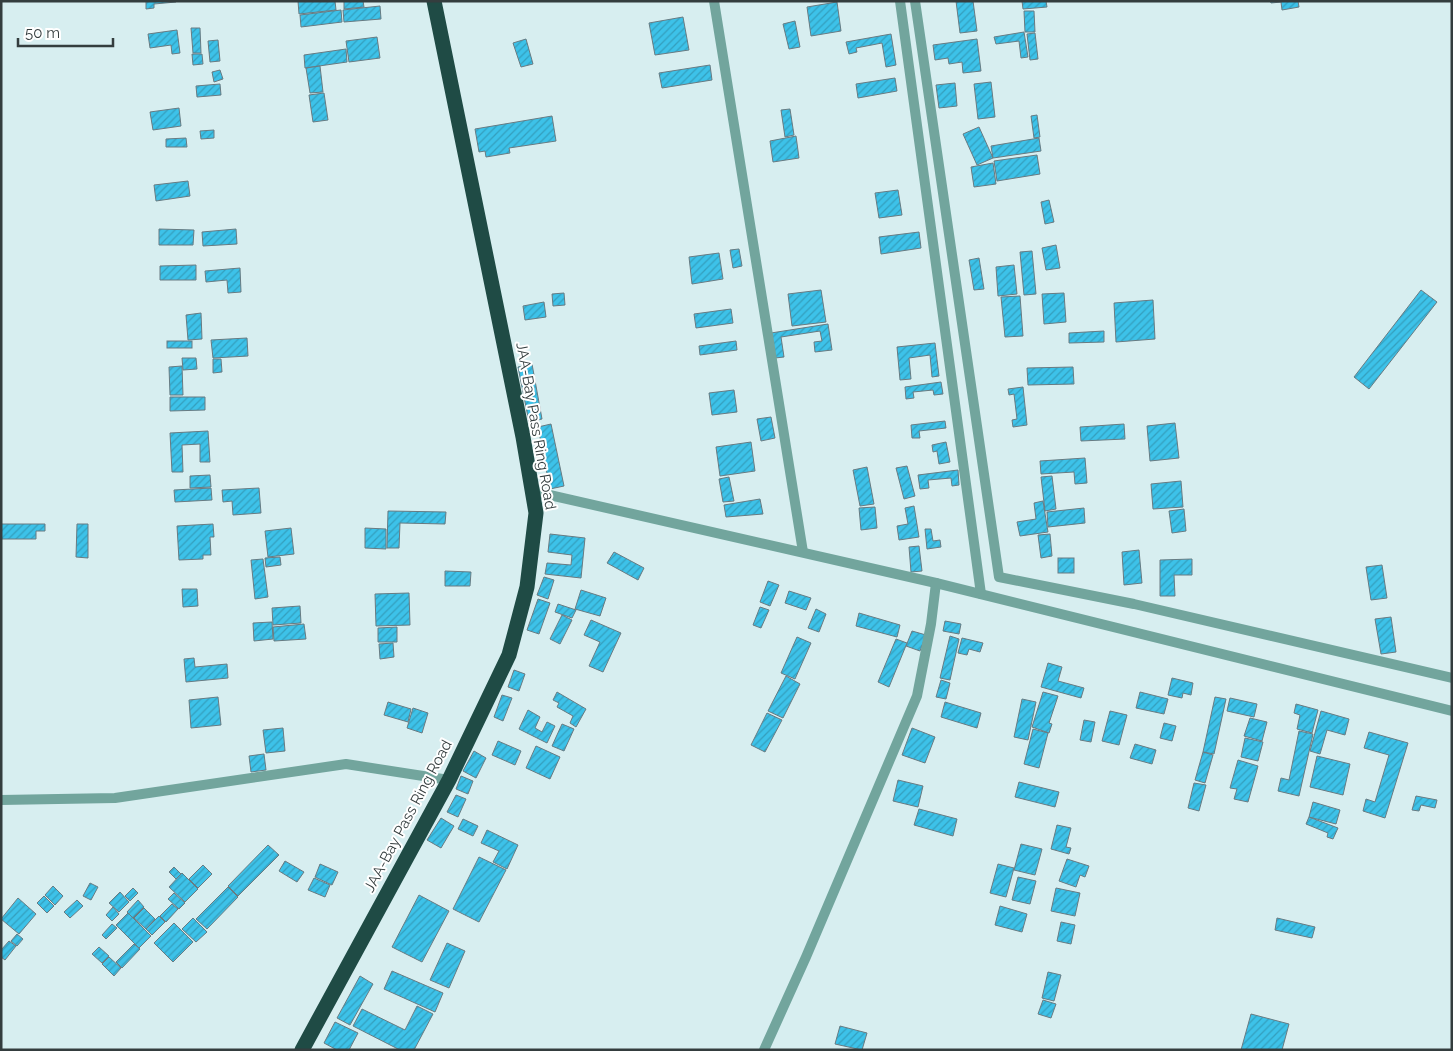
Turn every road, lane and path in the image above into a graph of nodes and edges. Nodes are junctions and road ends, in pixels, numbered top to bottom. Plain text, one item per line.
1 (434, 1) edge
2 (714, 1) edge
3 (900, 1) edge
4 (915, 1) edge
5 (532, 491) junction
6 (803, 552) junction
7 (936, 583) junction
8 (981, 594) junction
9 (1452, 678) edge
10 (1452, 711) edge
11 (449, 780) junction
12 (1, 800) edge
13 (302, 1050) edge
14 (764, 1050) edge

1 - 5 highway, JAA-Bay Pass Ring Road
2 - 6 street
3 - 8 street
4 - 9 street
5 - 6 street
5 - 11 highway, JAA-Bay Pass Ring Road
6 - 7 street
7 - 8 street
7 - 14 street
8 - 10 street
11 - 12 street
11 - 13 highway, JAA-Bay Pass Ring Road

